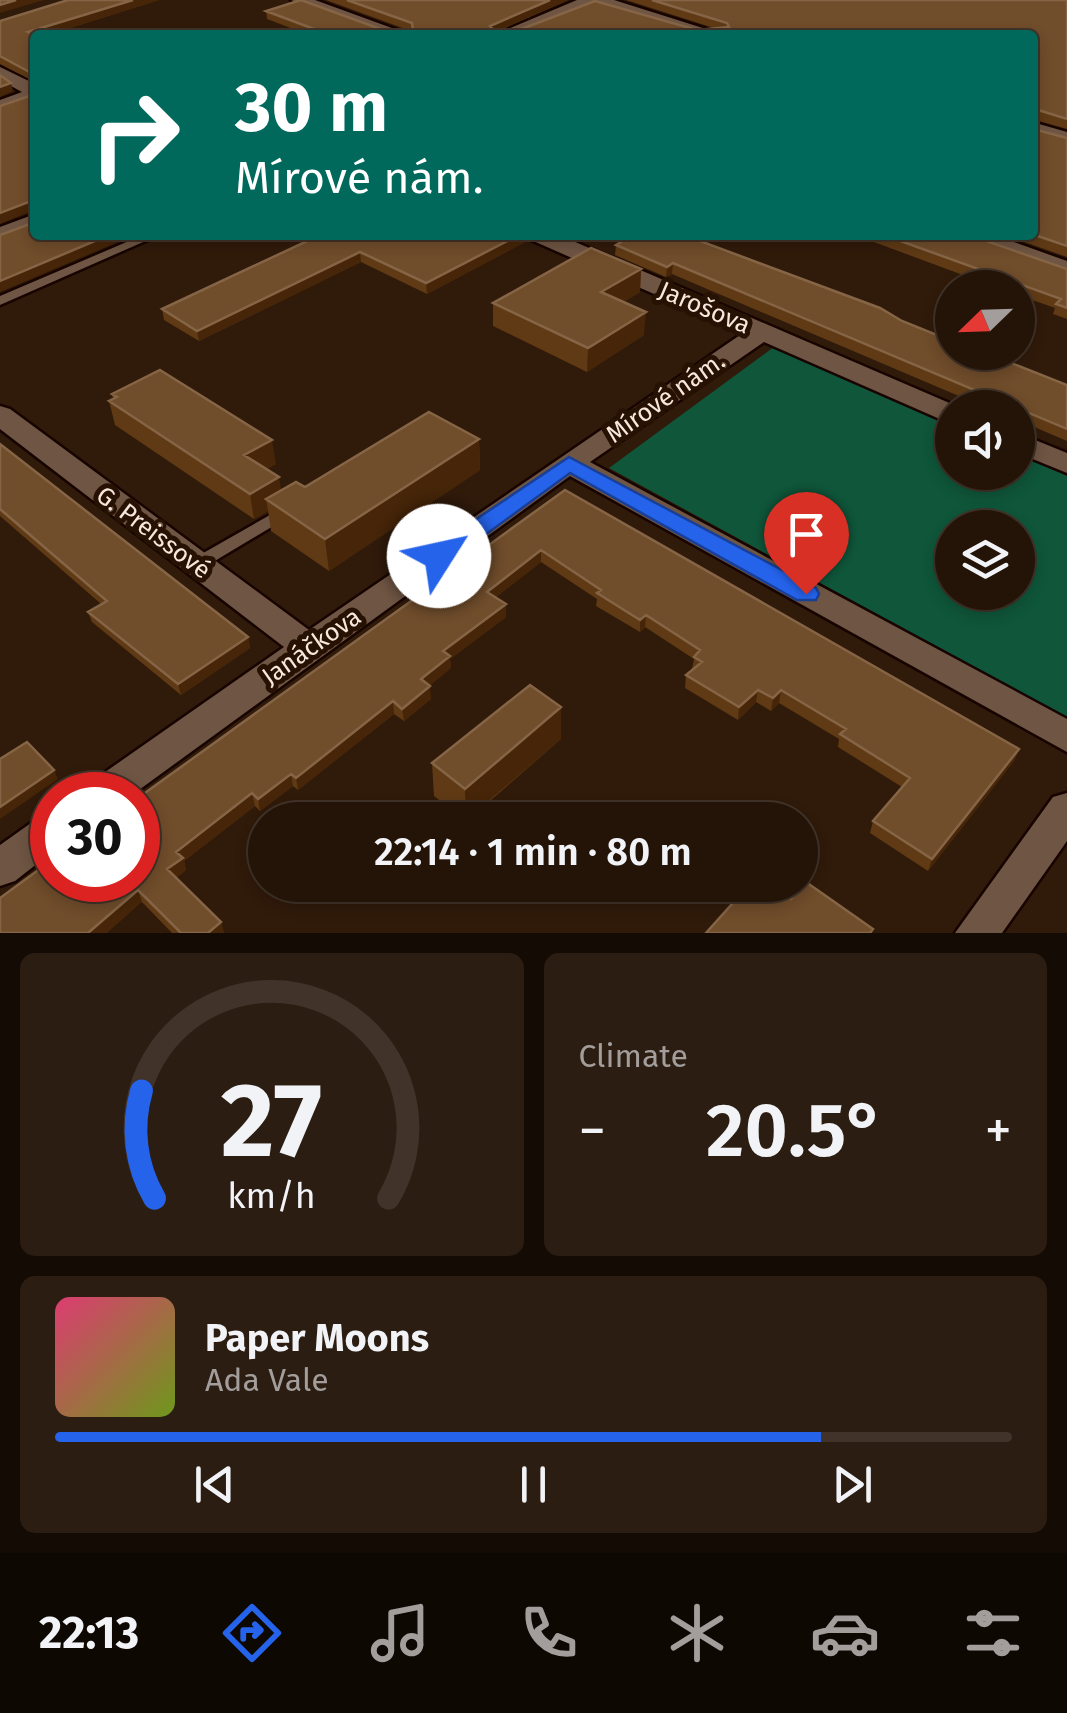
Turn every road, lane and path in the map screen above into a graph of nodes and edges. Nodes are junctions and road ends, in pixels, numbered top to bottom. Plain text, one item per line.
1 (300, 0) edge
2 (594, 0) edge
3 (387, 30) edge
4 (516, 30) edge
5 (699, 30) edge
6 (0, 73) edge
7 (30, 90) edge
8 (30, 95) edge
9 (0, 106) edge
10 (1038, 130) edge
11 (1067, 138) edge
12 (30, 223) edge
13 (0, 235) edge
14 (141, 240) edge
15 (550, 240) edge
16 (986, 240) edge
17 (1067, 268) edge
18 (0, 301) edge
19 (762, 332) junction
20 (935, 407) edge
21 (0, 415) edge
22 (1035, 450) edge
23 (569, 464) junction
24 (1067, 464) edge
25 (292, 507) edge
26 (197, 564) junction
27 (309, 648) junction
28 (1067, 737) edge
29 (134, 772) edge
30 (1067, 809) edge
31 (30, 846) edge
32 (0, 868) edge
33 (977, 933) edge

1 - 3 street
2 - 4 street
2 - 5 street
6 - 7 street
8 - 9 street
10 - 11 street
12 - 13 street
14 - 18 lane
15 - 19 street, Jarošova
16 - 17 street
19 - 20 street
19 - 23 street, Mírové nám.
21 - 26 street, G. Preissové
22 - 24 street
23 - 27 street, Janáčkova
23 - 28 street, Mírové nám.
25 - 26 lane
26 - 27 street, G. Preissové
27 - 29 street, Janáčkova
30 - 33 street
31 - 32 street

